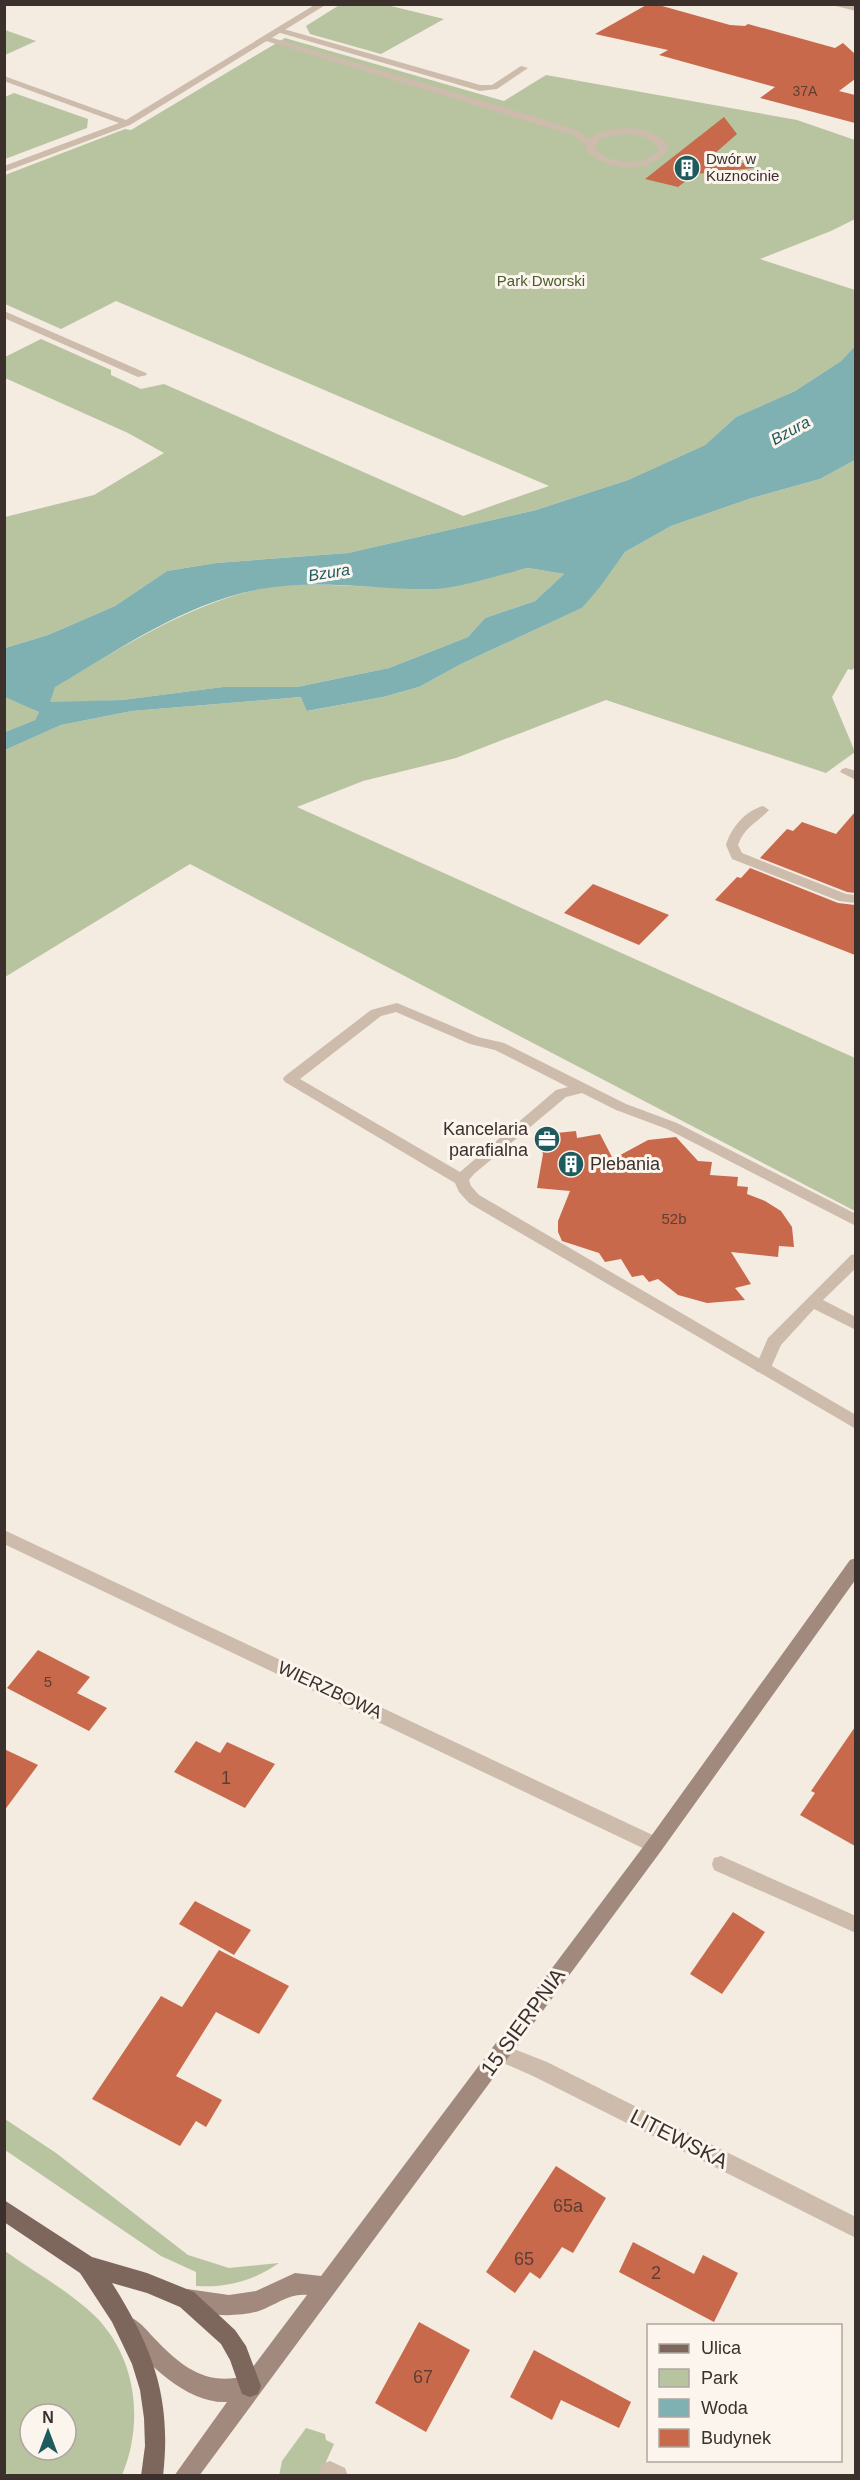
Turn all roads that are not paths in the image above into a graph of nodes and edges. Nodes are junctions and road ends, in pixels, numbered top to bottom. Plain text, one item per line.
1 (323, 4) edge
2 (838, 4) edge
3 (855, 9) edge
4 (280, 30) junction
5 (266, 38) junction
6 (524, 68) dead end
7 (4, 78) edge
8 (127, 123) junction
9 (578, 134) junction
10 (602, 135) junction
11 (590, 144) junction
12 (4, 169) edge
13 (4, 314) edge
14 (142, 375) dead end
15 (763, 810) dead end
16 (855, 899) edge
17 (584, 1088) junction
18 (462, 1180) junction
19 (855, 1221) edge
20 (855, 1259) edge
21 (812, 1301) junction
22 (855, 1324) edge
23 (763, 1368) junction
24 (855, 1423) edge
25 (4, 1536) edge
26 (855, 1565) edge
27 (655, 1845) junction
28 (721, 1864) dead end
29 (855, 1925) edge
30 (501, 2053) junction
31 (4, 2210) edge
32 (855, 2228) edge
33 (87, 2266) junction
34 (326, 2287) junction
35 (187, 2299) junction
36 (120, 2316) junction
37 (250, 2386) junction
38 (152, 2475) edge
39 (185, 2475) edge

1 - 4 street
2 - 3 street
4 - 5 street
4 - 6 street
5 - 8 street
5 - 9 street
7 - 8 street
8 - 12 street
9 - 10 street
9 - 11 street
10 - 11 street
10 - 11 street
13 - 14 street
15 - 16 street
17 - 18 street
17 - 18 street
17 - 19 street
18 - 23 street
20 - 21 street
21 - 22 street
21 - 23 street
23 - 24 street
25 - 27 street, WIERZBOWA
26 - 27 street, 15 SIERPNIA
27 - 30 street, 15 SIERPNIA
28 - 29 street
30 - 32 street, LITEWSKA
30 - 34 street, 15 SIERPNIA
31 - 33 main road
33 - 35 main road
33 - 36 main road
34 - 35 street
34 - 37 street, 15 SIERPNIA
35 - 37 main road
36 - 37 street
36 - 38 main road
37 - 39 street, 15 SIERPNIA

